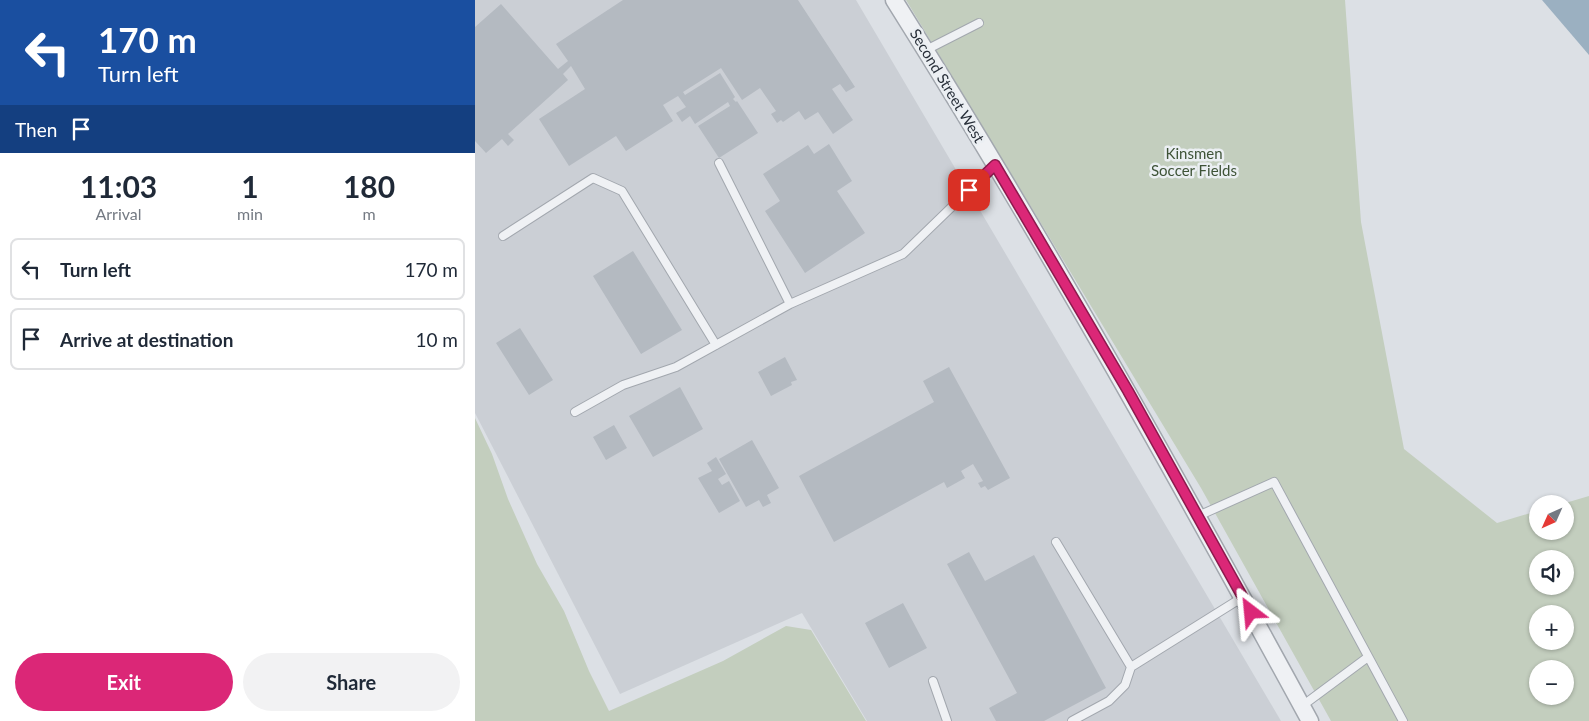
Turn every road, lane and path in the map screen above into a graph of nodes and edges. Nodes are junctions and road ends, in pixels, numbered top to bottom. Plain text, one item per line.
1 (894, 0) edge
2 (979, 23) dead end
3 (926, 50) junction
4 (719, 163) dead end
5 (995, 165) junction
6 (503, 236) dead end
7 (790, 304) junction
8 (716, 344) junction
9 (575, 412) dead end
10 (1198, 516) junction
11 (1056, 542) dead end
12 (1243, 597) junction
13 (1368, 656) junction
14 (1131, 667) junction
15 (933, 681) dead end
16 (1302, 706) junction
17 (947, 721) edge
18 (1072, 721) edge
19 (1310, 721) edge
20 (1403, 721) edge

1 - 3 street, Second Street West
2 - 3 lane
3 - 5 street, Second Street West
4 - 7 lane
5 - 7 lane
5 - 10 street, Second Street West
6 - 8 lane
7 - 8 lane
8 - 9 lane
10 - 12 street, Second Street West
10 - 13 lane
11 - 14 lane
12 - 14 lane
12 - 16 street, Second Street West
13 - 16 lane
13 - 20 lane
14 - 18 lane
15 - 17 lane
16 - 19 street, Second Street West

